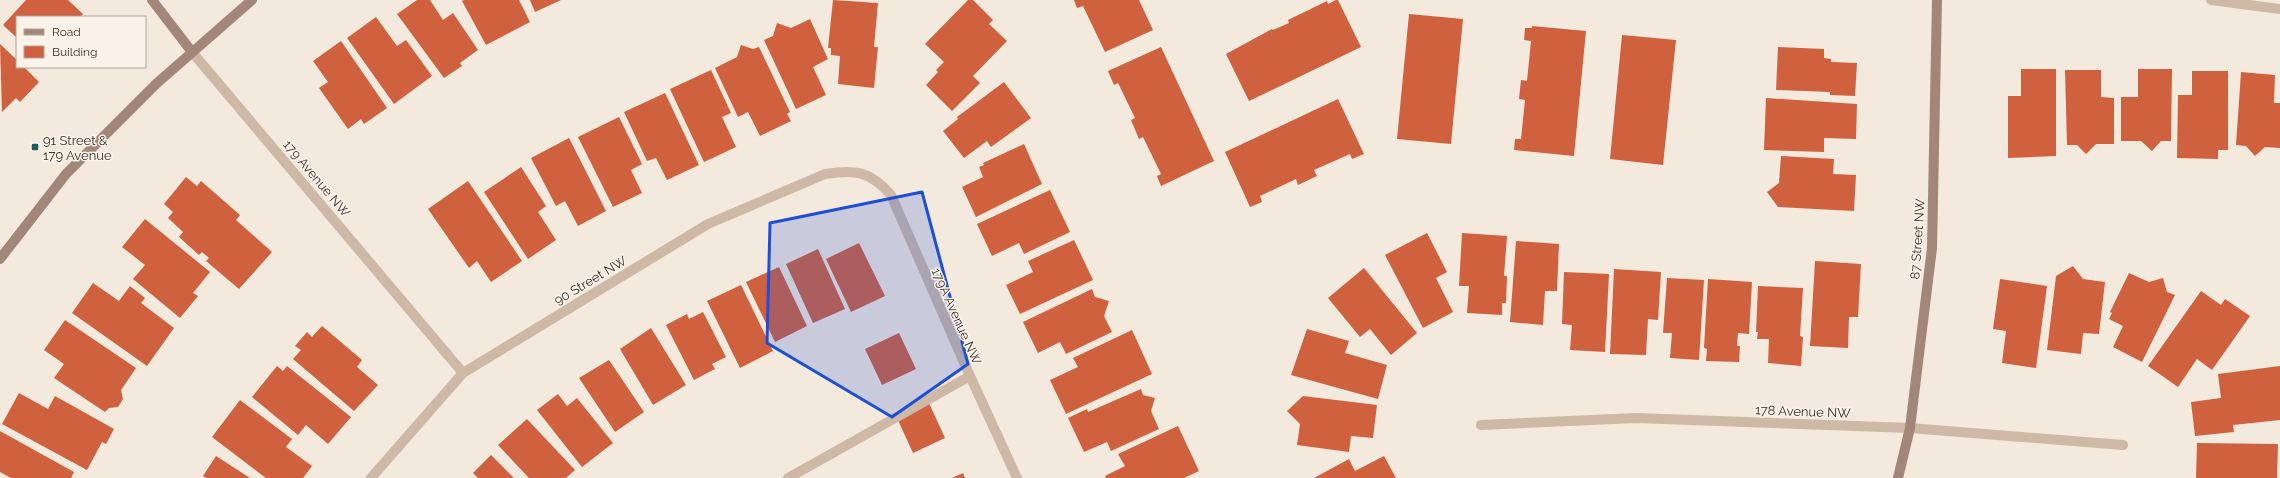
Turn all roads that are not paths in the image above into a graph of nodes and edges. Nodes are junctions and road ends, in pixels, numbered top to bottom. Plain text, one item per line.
1 (152, 0) edge
2 (252, 0) edge
3 (1937, 0) edge
4 (2211, 0) edge
5 (2280, 9) edge
6 (192, 52) junction
7 (864, 173) joint
8 (0, 259) edge
9 (463, 372) junction
10 (970, 376) junction
11 (1481, 425) dead end
12 (1910, 428) junction
13 (2123, 445) dead end
14 (371, 478) edge
15 (788, 478) edge
16 (1017, 478) edge
17 (1898, 478) edge

1 - 6 street, 179 Avenue NW
2 - 6 street
3 - 12 street, 87 Street NW
4 - 5 street
6 - 8 street
6 - 9 street, 179 Avenue NW
7 - 9 street, 90 Street NW
7 - 10 street, 179A Avenue NW
9 - 14 street, 90 Street NW
10 - 15 street
10 - 16 street, 179A Avenue NW
11 - 12 street, 178 Avenue NW
12 - 13 street, 178 Avenue NW
12 - 17 street, 87 Street NW

